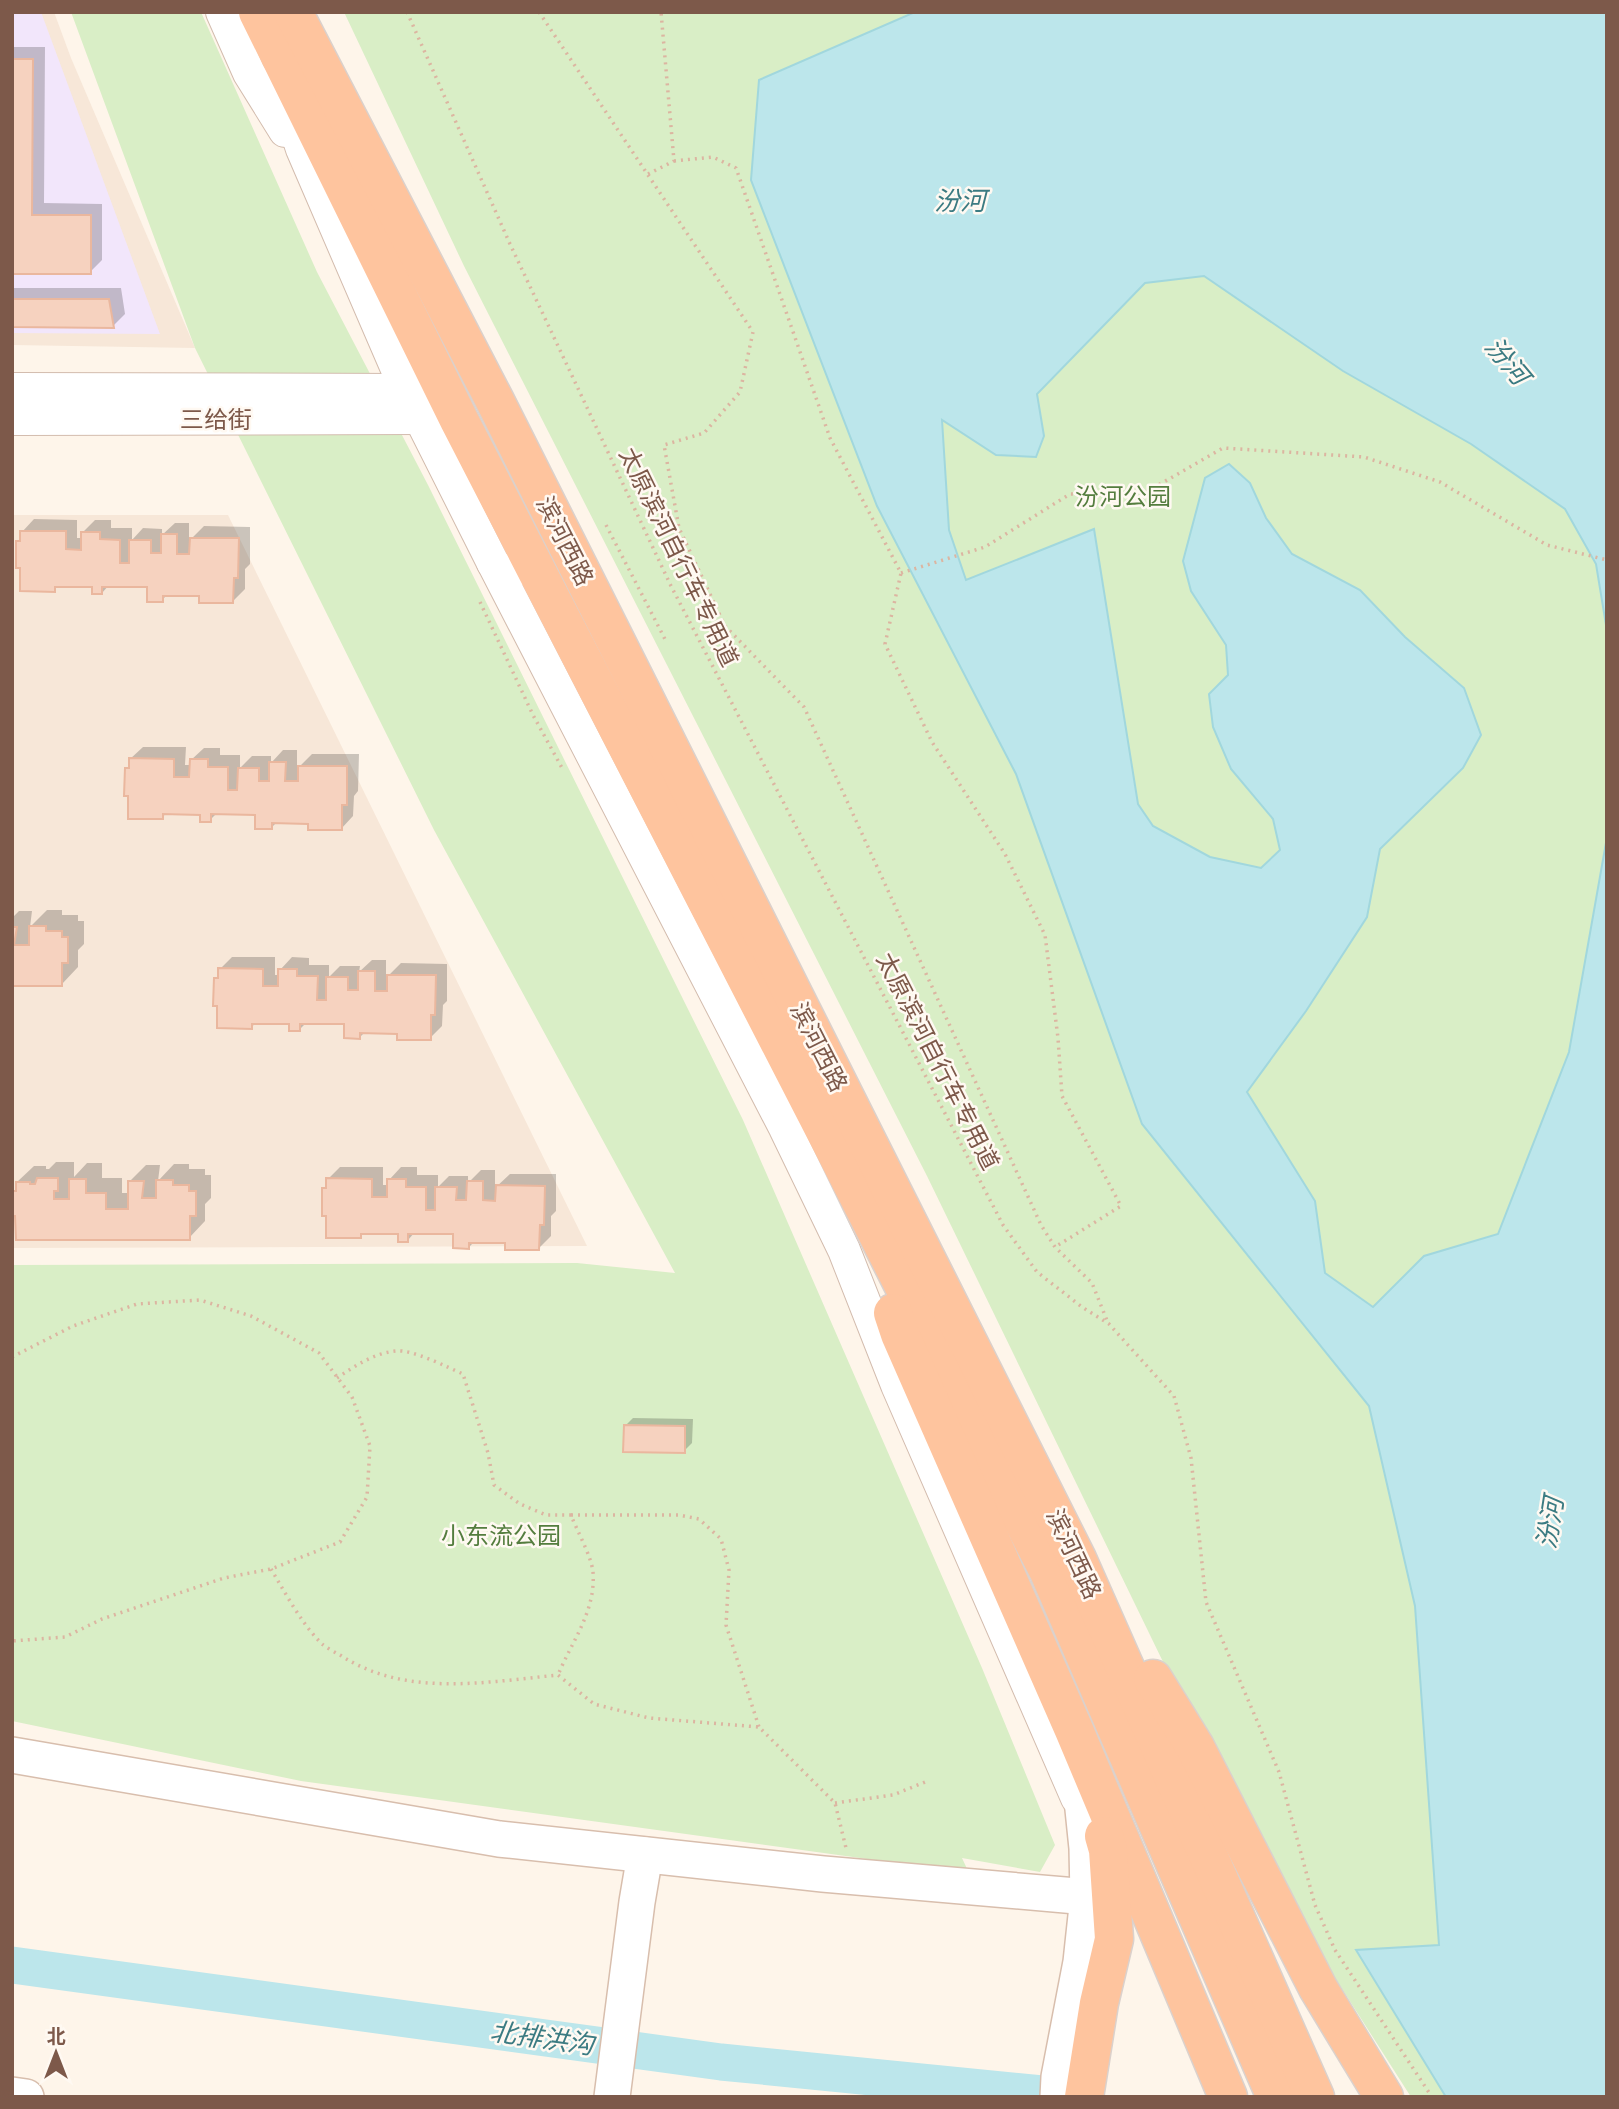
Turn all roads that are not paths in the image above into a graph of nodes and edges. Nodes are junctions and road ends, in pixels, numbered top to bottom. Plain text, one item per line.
1 (222, 12) edge
2 (257, 12) edge
3 (293, 12) edge
4 (316, 182) junction
5 (12, 389) edge
6 (406, 390) junction
7 (420, 418) junction
8 (12, 419) edge
9 (493, 563) junction
10 (576, 647) junction
11 (841, 1162) junction
12 (844, 1250) junction
13 (900, 1334) junction
14 (1077, 1559) junction
15 (1074, 1730) junction
16 (12, 1737) edge
17 (12, 1755) edge
18 (214, 1789) junction
19 (1083, 1813) junction
20 (645, 1854) junction
21 (1088, 1897) junction
22 (1099, 1939) junction
23 (12, 2095) edge
24 (26, 2097) edge
25 (612, 2097) edge
26 (1058, 2097) edge
27 (1084, 2097) edge
28 (1228, 2097) edge
29 (1276, 2097) edge
30 (1315, 2097) edge
31 (1384, 2097) edge

1 - 4 street
2 - 4 street
2 - 10 highway, 滨河西路
3 - 14 highway, 滨河西路
4 - 6 street
5 - 6 street, 三给街
6 - 7 street
7 - 8 street, 三给街
7 - 9 street
9 - 10 street
9 - 12 street
10 - 11 highway, 滨河西路
11 - 13 highway
11 - 29 highway, 滨河西路
12 - 13 street
12 - 19 street
13 - 15 highway
14 - 30 highway, 滨河西路
14 - 31 highway
15 - 19 main road
15 - 22 highway
15 - 28 highway
16 - 18 main road
17 - 18 main road
18 - 20 main road
19 - 21 main road
20 - 21 main road
20 - 25 main road
21 - 22 main road
22 - 26 main road
22 - 27 highway
23 - 24 main road

